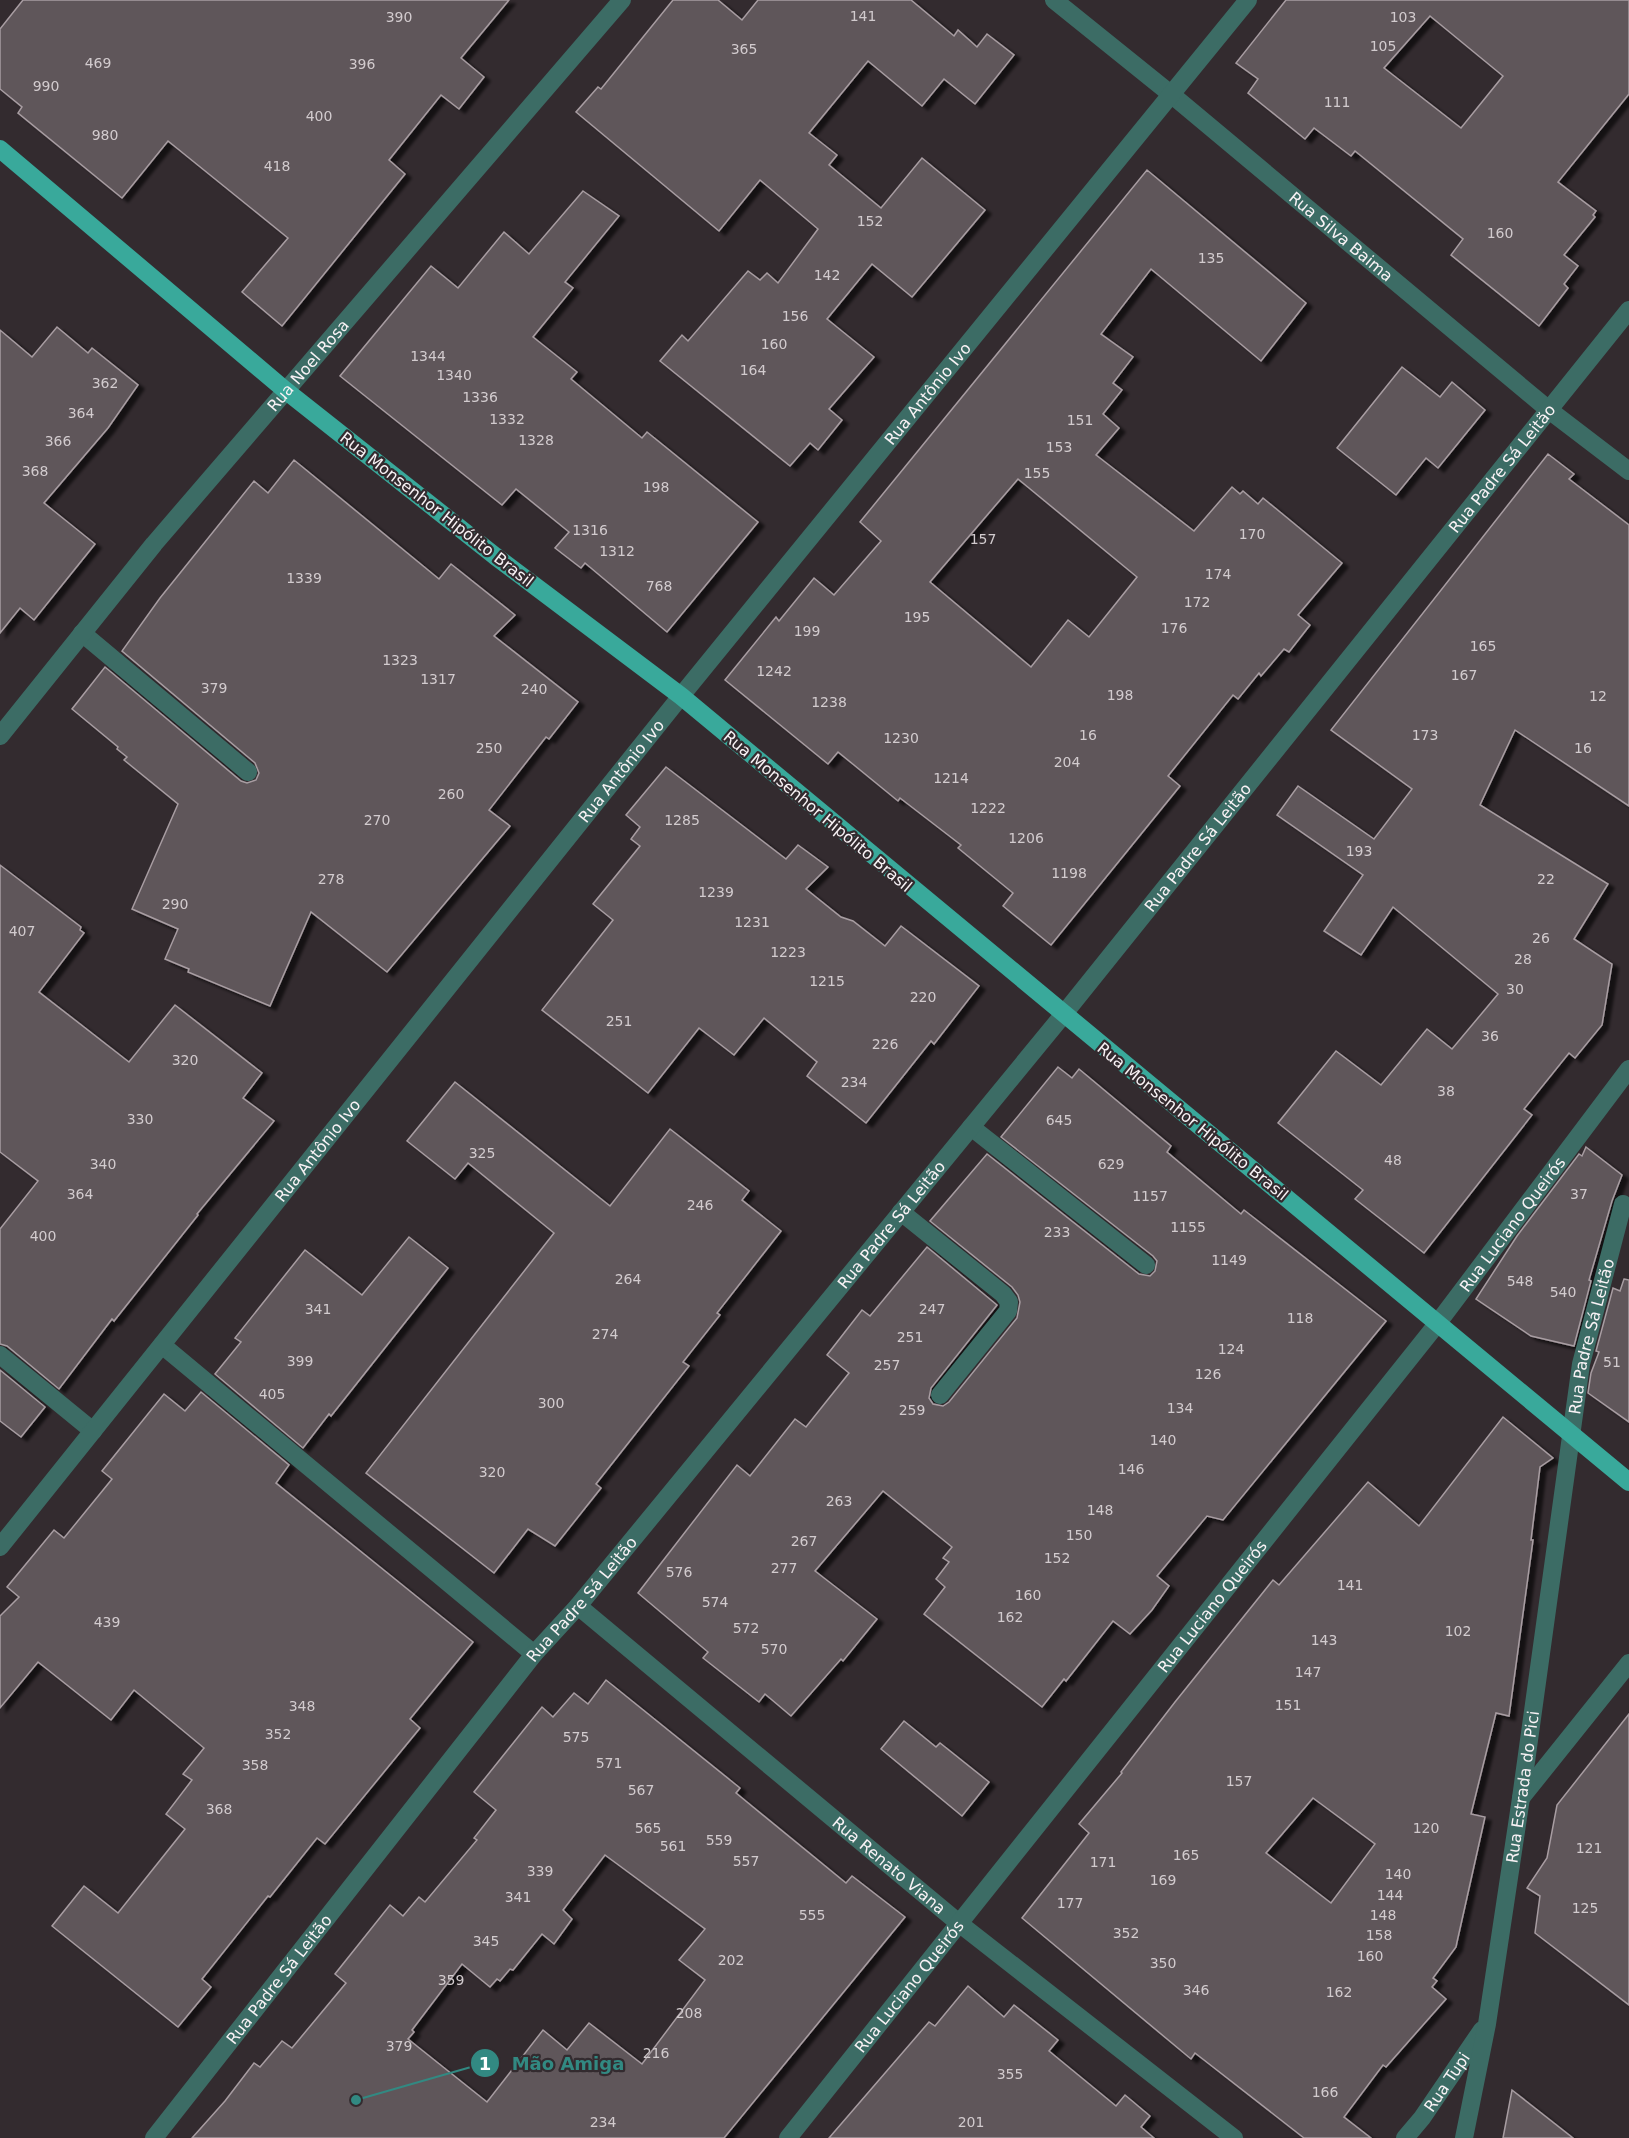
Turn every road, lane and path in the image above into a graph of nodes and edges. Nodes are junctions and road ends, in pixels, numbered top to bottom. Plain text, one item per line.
1 (622, 0) edge
2 (1054, 0) edge
3 (1248, 0) edge
4 (1172, 95) junction
5 (0, 149) edge
6 (1629, 310) edge
7 (285, 390) junction
8 (1549, 410) junction
9 (1629, 471) edge
10 (82, 633) junction
11 (681, 696) junction
12 (0, 736) edge
13 (248, 772) dead end
14 (1063, 1015) junction
15 (1629, 1069) edge
16 (971, 1127) junction
17 (1623, 1204) dead end
18 (901, 1212) junction
19 (1146, 1265) dead end
20 (1437, 1324) junction
21 (162, 1345) junction
22 (0, 1355) edge
23 (940, 1395) dead end
24 (93, 1431) junction
25 (1572, 1435) junction
26 (1629, 1482) edge
27 (0, 1547) edge
28 (578, 1606) junction
29 (534, 1654) junction
30 (1629, 1663) edge
31 (1521, 1798) junction
32 (960, 1924) junction
33 (1487, 2024) junction
34 (154, 2138) edge
35 (788, 2138) edge
36 (1234, 2138) edge
37 (1405, 2138) edge
38 (1464, 2138) edge

1 - 7 street, Rua Noel Rosa
2 - 4 street, Rua Silva Baima
3 - 4 street, Rua Antônio Ivo
4 - 8 street, Rua Silva Baima
4 - 11 street, Rua Antônio Ivo
5 - 7 main road, Rua Monsenhor Hipólito Brasil
6 - 8 street, Rua Padre Sá Leitão
7 - 10 street, Rua Noel Rosa
7 - 11 main road, Rua Monsenhor Hipólito Brasil
8 - 9 street, Rua Silva Baima
8 - 14 street, Rua Padre Sá Leitão
10 - 12 street, Rua Noel Rosa
10 - 13 street
11 - 14 main road, Rua Monsenhor Hipólito Brasil
11 - 21 street, Rua Antônio Ivo
14 - 16 street, Rua Padre Sá Leitão
14 - 20 main road, Rua Monsenhor Hipólito Brasil
15 - 20 street, Rua Luciano Queirós
16 - 18 street, Rua Padre Sá Leitão
16 - 19 street
17 - 25 street, Rua Padre Sá Leitão
18 - 23 street
18 - 28 street, Rua Padre Sá Leitão
20 - 25 main road, Rua Monsenhor Hipólito Brasil
20 - 32 street, Rua Luciano Queirós
21 - 24 street, Rua Antônio Ivo
21 - 29 street
22 - 24 street
24 - 27 street, Rua Antônio Ivo
25 - 26 main road, Rua Monsenhor Hipólito Brasil
25 - 31 street, Rua Estrada do Pici
28 - 29 street, Rua Padre Sá Leitão
28 - 32 street, Rua Renato Viana
29 - 34 street, Rua Padre Sá Leitão
30 - 31 street
31 - 33 street, Rua Estrada do Pici
32 - 35 street, Rua Luciano Queirós
32 - 36 street, Rua Renato Viana
33 - 37 street, Rua Tupi
33 - 38 street, Rua Estrada do Pici

